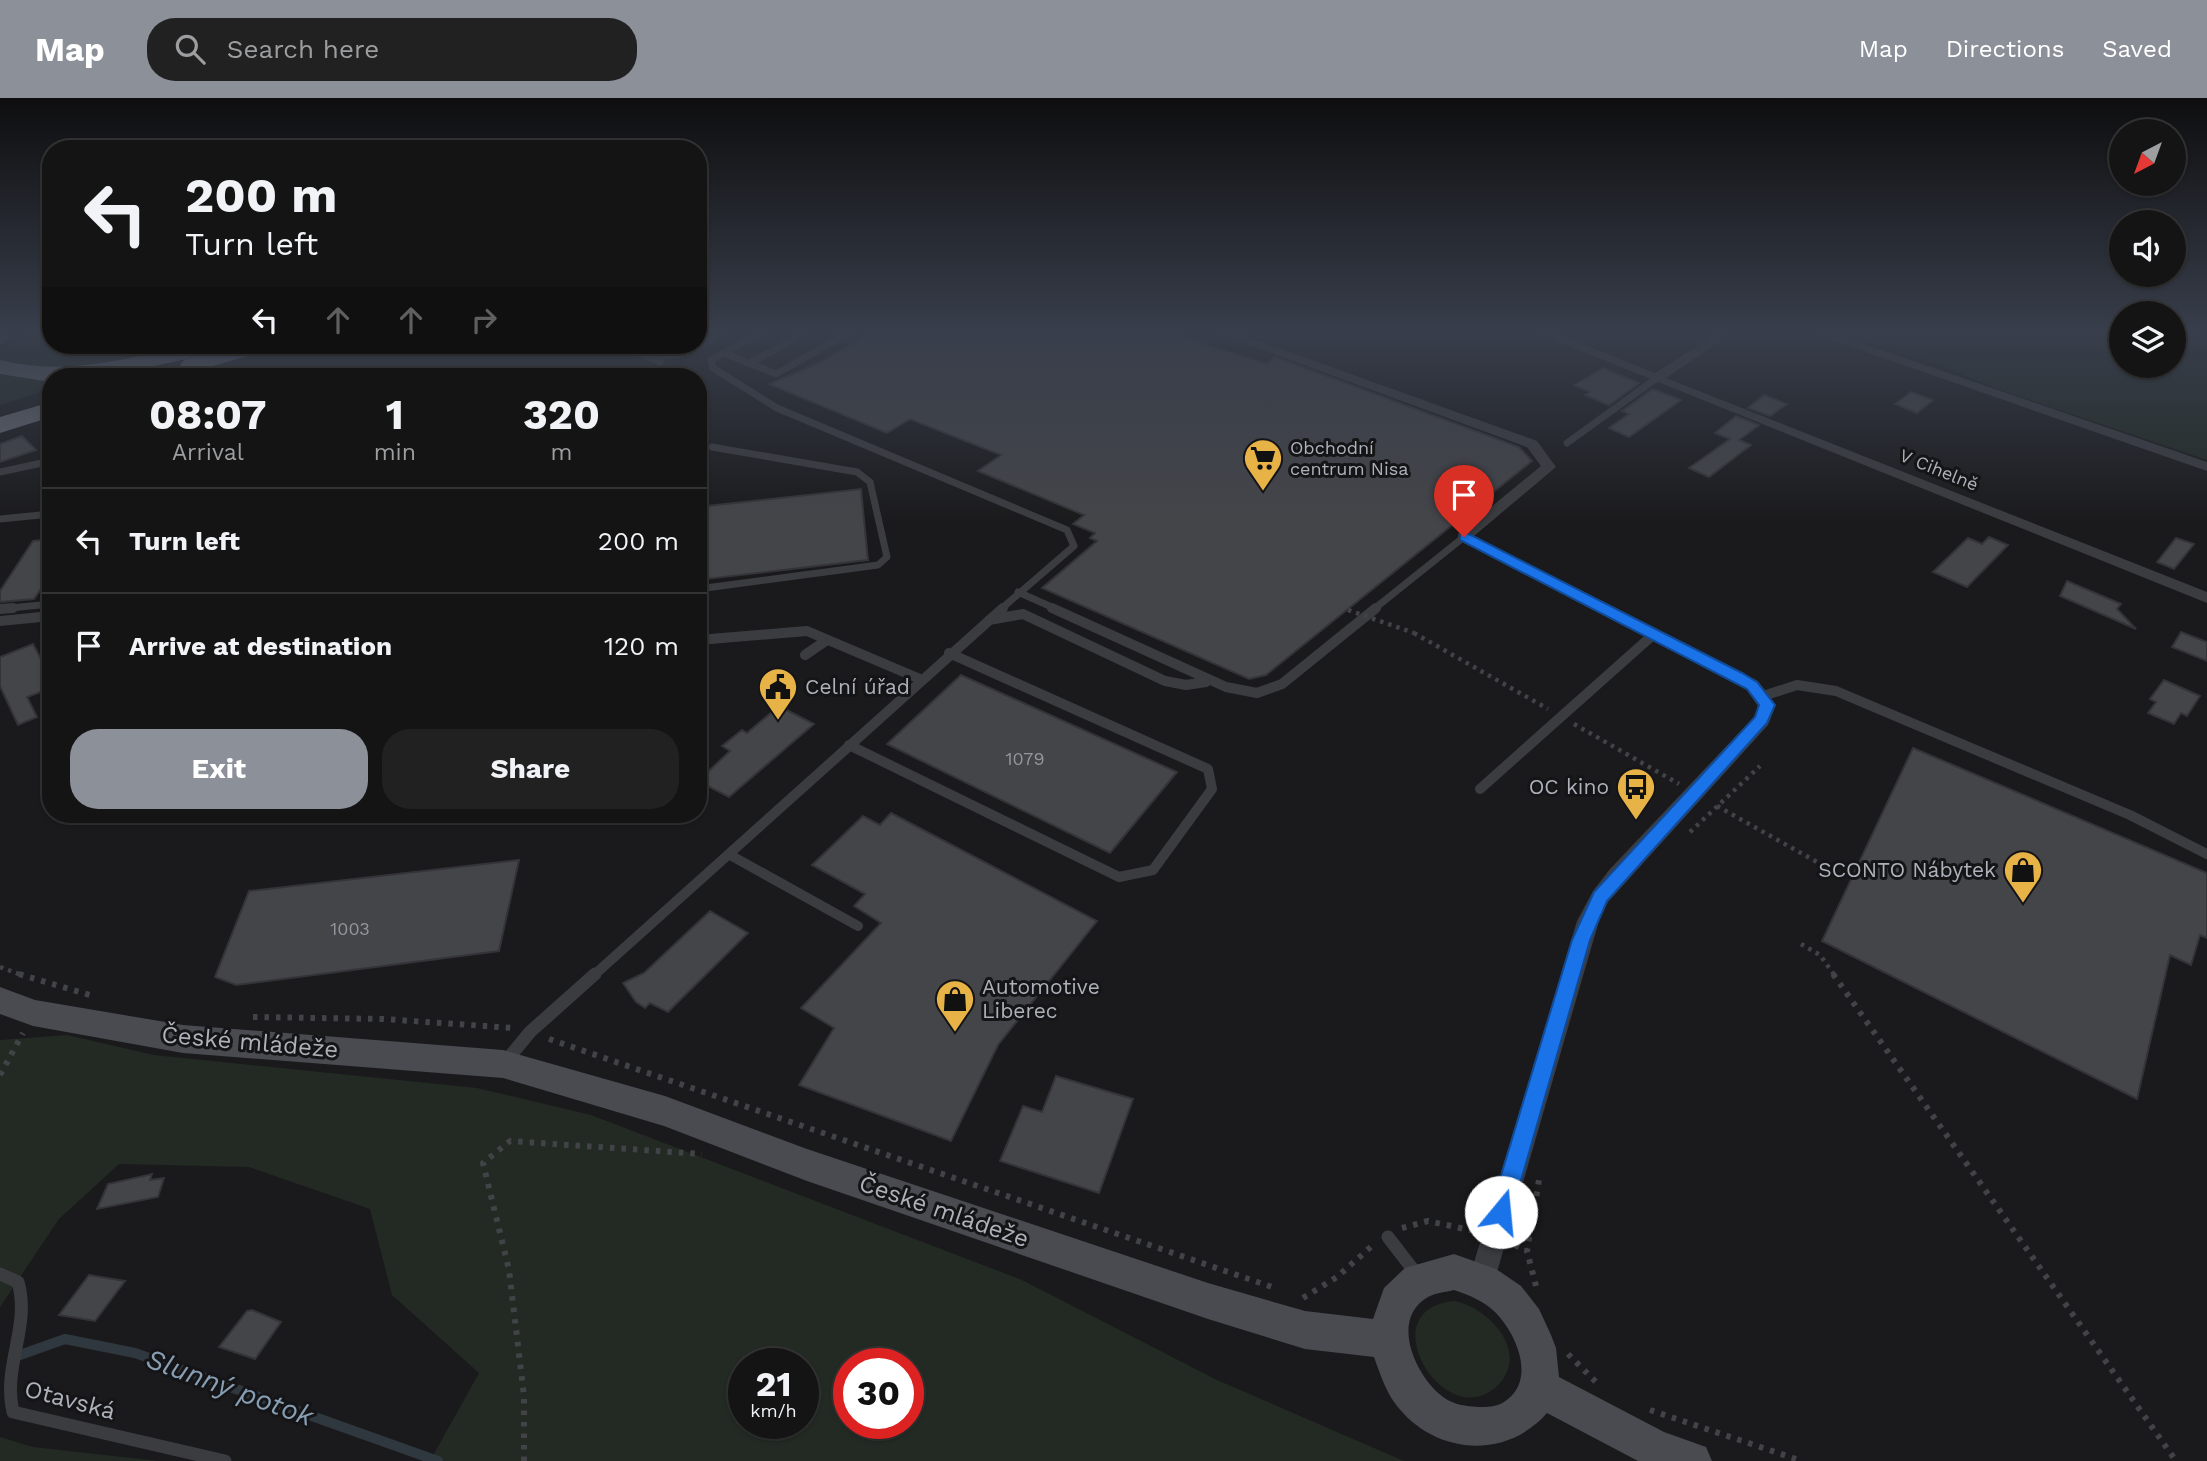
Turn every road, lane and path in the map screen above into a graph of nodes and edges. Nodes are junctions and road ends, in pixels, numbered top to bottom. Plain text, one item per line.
1 (757, 396) edge
2 (1402, 396) edge
3 (1633, 396) edge
4 (1701, 396) edge
5 (2000, 396) edge
6 (42, 399) edge
7 (0, 412) edge
8 (42, 412) edge
9 (0, 425) edge
10 (1567, 443) dead end
11 (712, 447) dead end
12 (42, 463) edge
13 (2207, 467) edge
14 (0, 472) edge
15 (42, 515) edge
16 (0, 519) edge
17 (1464, 537) junction
18 (707, 588) edge
19 (1018, 592) junction
20 (2207, 598) edge
21 (42, 605) edge
22 (0, 609) edge
23 (1348, 610) dead end
24 (42, 617) edge
25 (0, 621) edge
26 (985, 622) junction
27 (1654, 634) junction
28 (707, 639) edge
29 (827, 640) junction
30 (949, 653) junction
31 (805, 655) dead end
32 (920, 679) junction
33 (1206, 682) dead end
34 (1763, 696) junction
35 (1561, 717) junction
36 (849, 745) junction
37 (1760, 766) dead end
38 (1480, 789) dead end
39 (1694, 793) junction
40 (1716, 805) junction
41 (1680, 841) dead end
42 (2207, 854) edge
43 (730, 855) junction
44 (1817, 862) dead end
45 (858, 926) dead end
46 (1801, 944) dead end
47 (0, 1000) edge
48 (503, 1064) junction
49 (711, 1155) dead end
50 (1541, 1170) dead end
51 (1388, 1237) dead end
52 (0, 1275) edge
53 (1420, 1279) junction
54 (1482, 1279) junction
55 (1538, 1292) dead end
56 (1389, 1340) junction
57 (1561, 1342) dead end
58 (1600, 1386) dead end
59 (1537, 1387) junction
60 (1636, 1406) dead end
61 (225, 1461) edge
62 (524, 1461) edge
63 (1692, 1461) edge
64 (1802, 1461) edge
65 (2176, 1461) edge

1 - 19 lane
2 - 17 street
3 - 10 lane
4 - 20 street, V Cihelně
5 - 13 street
6 - 7 highway
8 - 9 highway
11 - 18 lane
12 - 14 lane
15 - 16 lane
17 - 19 lane
17 - 27 street
19 - 26 lane
21 - 22 lane
23 - 35 path, bridge
24 - 25 lane
26 - 30 lane
26 - 33 lane
27 - 34 street
27 - 35 lane
28 - 29 lane
29 - 31 lane
29 - 32 lane
30 - 32 lane
30 - 36 lane
32 - 36 lane
34 - 39 street
34 - 42 lane
35 - 38 lane
35 - 39 path
36 - 43 lane
37 - 40 path
39 - 40 path
39 - 54 street
40 - 41 path
40 - 44 path
43 - 45 lane
43 - 48 lane
46 - 65 path
47 - 48 street, České mládeže
48 - 56 street, České mládeže
49 - 62 path
50 - 55 path
51 - 53 lane
52 - 61 lane, Otavská
53 - 54 street
53 - 56 street
54 - 59 street
56 - 59 street
57 - 58 path
59 - 63 street
60 - 64 path

